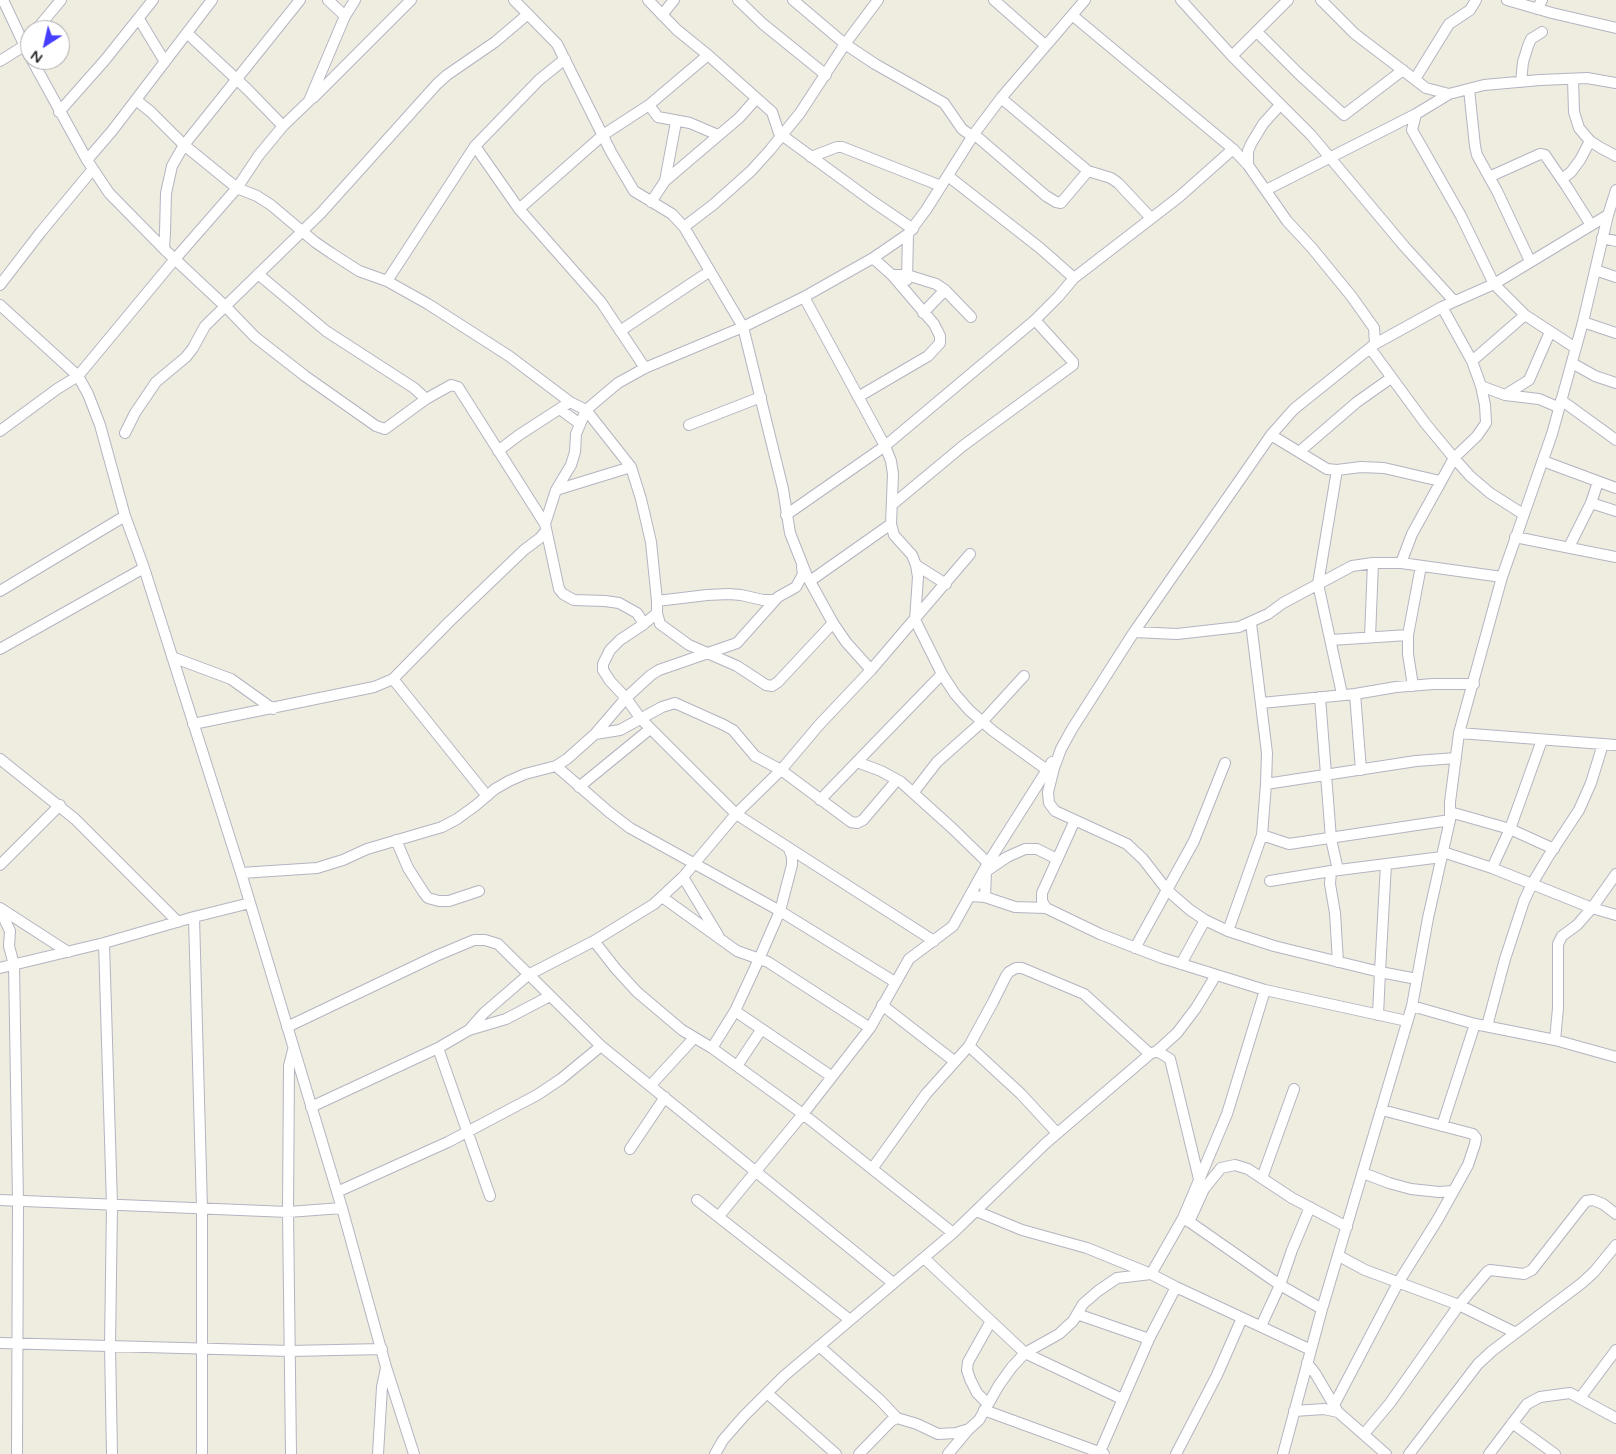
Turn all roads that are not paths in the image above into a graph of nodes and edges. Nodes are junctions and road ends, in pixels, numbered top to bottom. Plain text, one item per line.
1 (3, 0) edge
2 (61, 0) edge
3 (153, 0) edge
4 (212, 0) edge
5 (300, 0) edge
6 (328, 0) edge
7 (355, 0) edge
8 (411, 0) edge
9 (514, 0) edge
10 (648, 0) edge
11 (674, 0) edge
12 (738, 0) edge
13 (793, 0) edge
14 (878, 0) edge
15 (994, 0) edge
16 (1085, 0) edge
17 (1288, 0) edge
18 (1321, 0) edge
19 (1476, 0) edge
20 (1507, 0) edge
21 (1184, 1) edge
22 (1539, 4) edge
23 (528, 14) junction
24 (662, 15) junction
25 (1072, 15) junction
26 (346, 16) junction
27 (139, 19) junction
28 (44, 20) edge
29 (1616, 28) edge
30 (20, 30) edge
31 (1257, 32) junction
32 (1542, 32) dead end
33 (187, 33) junction
34 (845, 44) junction
35 (1045, 45) junction
36 (20, 47) edge
37 (708, 55) junction
38 (1232, 56) junction
39 (565, 59) junction
40 (0, 61) edge
41 (165, 62) junction
42 (37, 70) edge
43 (1403, 70) junction
44 (826, 75) junction
45 (1415, 79) junction
46 (1573, 79) junction
47 (236, 80) junction
48 (1521, 82) junction
49 (1616, 83) edge
50 (1426, 88) junction
51 (1469, 89) junction
52 (1450, 94) junction
53 (1001, 98) junction
54 (756, 99) junction
55 (136, 100) junction
56 (309, 102) junction
57 (649, 105) junction
58 (1280, 105) junction
59 (59, 112) junction
60 (1419, 112) junction
61 (676, 122) junction
62 (283, 126) junction
63 (974, 134) junction
64 (603, 135) junction
65 (718, 135) junction
66 (782, 136) junction
67 (1590, 141) junction
68 (184, 145) junction
69 (475, 146) junction
70 (1233, 149) junction
71 (1616, 156) edge
72 (810, 157) junction
73 (1330, 158) junction
74 (90, 165) junction
75 (1248, 166) junction
76 (1088, 171) junction
77 (948, 176) junction
78 (1489, 177) junction
79 (1562, 179) junction
80 (665, 181) junction
81 (941, 186) junction
82 (237, 188) junction
83 (1266, 190) junction
84 (1616, 190) edge
85 (651, 202) junction
86 (519, 210) junction
87 (1608, 215) junction
88 (1151, 218) junction
89 (1591, 225) junction
90 (684, 228) junction
91 (910, 231) junction
92 (303, 232) junction
93 (1602, 238) junction
94 (1616, 241) edge
95 (164, 249) junction
96 (873, 258) junction
97 (174, 259) junction
98 (1530, 261) junction
99 (710, 270) junction
100 (1595, 270) junction
101 (258, 274) junction
102 (892, 275) junction
103 (907, 275) junction
104 (1616, 277) edge
105 (1074, 278) junction
106 (387, 281) junction
107 (0, 284) edge
108 (1494, 284) junction
109 (945, 290) junction
110 (908, 294) junction
111 (804, 297) junction
112 (1454, 301) junction
113 (0, 305) edge
114 (226, 307) junction
115 (1442, 307) junction
116 (924, 313) junction
117 (1525, 315) junction
118 (971, 317) dead end
119 (1035, 320) junction
120 (1583, 322) junction
121 (743, 327) junction
122 (620, 331) junction
123 (1550, 332) junction
124 (1616, 333) edge
125 (1372, 346) junction
126 (1574, 347) junction
127 (1472, 361) junction
128 (1572, 363) junction
129 (645, 368) junction
130 (78, 376) junction
131 (1391, 378) junction
132 (1616, 383) edge
133 (1481, 386) junction
134 (1505, 395) junction
135 (761, 397) junction
136 (858, 397) junction
137 (426, 399) junction
138 (570, 402) junction
139 (1559, 404) junction
140 (561, 410) junction
141 (586, 410) junction
142 (580, 424) junction
143 (689, 425) dead end
144 (0, 431) edge
145 (125, 432) dead end
146 (1272, 435) junction
147 (1616, 440) edge
148 (885, 446) junction
149 (498, 451) junction
150 (1299, 452) junction
151 (1454, 458) junction
152 (1543, 461) junction
153 (631, 467) junction
154 (1337, 470) junction
155 (1440, 480) junction
156 (1598, 482) junction
157 (1616, 488) edge
158 (556, 490) junction
159 (1591, 502) junction
160 (893, 504) junction
161 (1616, 511) edge
162 (1522, 514) junction
163 (786, 515) junction
164 (125, 516) junction
165 (891, 524) junction
166 (545, 528) junction
167 (1515, 537) junction
168 (1569, 547) junction
169 (970, 554) dead end
170 (1616, 557) edge
171 (1373, 563) junction
172 (1400, 563) junction
173 (802, 564) junction
174 (916, 565) junction
175 (1421, 566) junction
176 (144, 568) junction
177 (1502, 577) junction
178 (810, 581) junction
179 (946, 584) junction
180 (1318, 584) junction
181 (0, 591) edge
182 (775, 600) junction
183 (657, 601) junction
184 (657, 613) junction
185 (915, 620) junction
186 (1251, 622) junction
187 (833, 623) junction
188 (644, 624) junction
189 (1134, 632) junction
190 (1408, 635) junction
191 (1370, 636) junction
192 (1331, 640) junction
193 (0, 649) edge
194 (708, 654) junction
195 (172, 657) junction
196 (871, 670) junction
197 (942, 674) junction
198 (1024, 676) dead end
199 (393, 679) junction
200 (1474, 684) junction
201 (1413, 686) junction
202 (1342, 694) junction
203 (1355, 694) junction
204 (1320, 697) junction
205 (626, 698) junction
206 (1261, 703) junction
207 (273, 709) junction
208 (641, 719) junction
209 (982, 722) junction
210 (193, 724) junction
211 (650, 729) junction
212 (1459, 733) junction
213 (595, 734) junction
214 (1542, 740) junction
215 (1603, 744) junction
216 (1616, 745) edge
217 (1061, 749) junction
218 (1456, 758) junction
219 (0, 759) edge
220 (857, 762) junction
221 (1225, 763) dead end
222 (556, 766) junction
223 (781, 770) junction
224 (1047, 770) junction
225 (1361, 770) junction
226 (1326, 775) junction
227 (897, 780) junction
228 (1266, 784) junction
229 (579, 787) junction
230 (913, 793) junction
231 (487, 796) junction
232 (820, 800) junction
233 (60, 805) junction
234 (736, 814) junction
235 (1450, 816) junction
236 (1075, 820) junction
237 (1510, 829) junction
238 (1262, 835) junction
239 (1332, 839) junction
240 (396, 840) junction
241 (1281, 843) junction
242 (789, 849) junction
243 (1554, 849) junction
244 (1257, 851) junction
245 (1334, 854) junction
246 (1442, 854) junction
247 (1057, 859) junction
248 (694, 864) junction
249 (1386, 864) junction
250 (0, 866) edge
251 (1492, 868) junction
252 (985, 870) junction
253 (1327, 871) junction
254 (241, 873) junction
255 (1616, 874) edge
256 (683, 877) junction
257 (1270, 881) dead end
258 (1532, 884) junction
259 (1167, 890) junction
260 (479, 891) dead end
261 (971, 896) junction
262 (662, 897) junction
263 (984, 897) junction
264 (250, 903) junction
265 (1046, 908) junction
266 (1592, 908) junction
267 (0, 909) edge
268 (780, 911) junction
269 (1616, 915) edge
270 (194, 917) junction
271 (1205, 920) junction
272 (178, 922) junction
273 (1228, 931) junction
274 (720, 938) junction
275 (934, 941) junction
276 (594, 942) junction
277 (104, 943) junction
278 (1135, 948) junction
279 (68, 952) junction
280 (760, 960) junction
281 (1338, 962) junction
282 (1181, 964) junction
283 (14, 965) junction
284 (0, 968) edge
285 (1380, 972) junction
286 (528, 975) junction
287 (1216, 975) junction
288 (1417, 979) junction
289 (895, 982) junction
290 (1265, 990) junction
291 (550, 996) junction
292 (882, 1005) junction
293 (1412, 1006) junction
294 (735, 1011) junction
295 (1378, 1015) junction
296 (1408, 1021) junction
297 (1475, 1024) junction
298 (1487, 1026) junction
299 (287, 1027) junction
300 (870, 1028) junction
301 (469, 1030) junction
302 (761, 1030) junction
303 (694, 1038) junction
304 (1554, 1040) junction
305 (601, 1046) junction
306 (969, 1046) junction
307 (1140, 1046) junction
308 (294, 1048) junction
309 (438, 1048) junction
310 (712, 1048) junction
311 (1154, 1052) junction
312 (1616, 1057) edge
313 (954, 1060) junction
314 (1141, 1062) junction
315 (736, 1066) junction
316 (831, 1076) junction
317 (650, 1086) junction
318 (1294, 1089) dead end
319 (665, 1097) junction
320 (311, 1107) junction
321 (1382, 1110) junction
322 (803, 1114) junction
323 (1442, 1126) junction
324 (468, 1131) junction
325 (1057, 1133) junction
326 (1192, 1147) junction
327 (630, 1149) dead end
328 (1210, 1153) junction
329 (872, 1169) junction
330 (755, 1171) junction
331 (1363, 1174) junction
332 (1262, 1178) junction
333 (1199, 1179) junction
334 (1453, 1191) junction
335 (337, 1192) junction
336 (490, 1196) dead end
337 (0, 1200) edge
338 (697, 1200) dead end
339 (18, 1201) junction
340 (112, 1205) junction
341 (1310, 1207) junction
342 (342, 1208) junction
343 (202, 1210) junction
344 (976, 1210) junction
345 (288, 1212) junction
346 (1616, 1214) edge
347 (719, 1216) junction
348 (1186, 1220) junction
349 (1347, 1228) junction
350 (953, 1233) junction
351 (1616, 1245) edge
352 (1339, 1256) junction
353 (924, 1258) junction
354 (1151, 1274) junction
355 (1398, 1283) junction
356 (893, 1284) junction
357 (1280, 1285) junction
358 (1176, 1287) junction
359 (1460, 1305) junction
360 (1322, 1310) junction
361 (1077, 1314) junction
362 (1242, 1318) junction
363 (850, 1320) junction
364 (991, 1320) junction
365 (1261, 1326) junction
366 (1516, 1333) junction
367 (1149, 1340) junction
368 (0, 1343) edge
369 (17, 1344) junction
370 (110, 1346) junction
371 (819, 1346) junction
372 (202, 1349) junction
373 (382, 1350) junction
374 (1311, 1350) junction
375 (1616, 1350) edge
376 (290, 1351) junction
377 (1025, 1353) junction
378 (1307, 1363) junction
379 (386, 1367) junction
380 (766, 1393) junction
381 (1580, 1398) junction
382 (1122, 1399) junction
383 (986, 1407) junction
384 (1336, 1408) junction
385 (1294, 1411) junction
386 (897, 1418) junction
387 (1616, 1418) edge
388 (1512, 1423) junction
389 (969, 1429) junction
390 (1364, 1434) junction
391 (16, 1454) edge
392 (112, 1454) edge
393 (202, 1454) edge
394 (291, 1454) edge
395 (378, 1454) edge
396 (414, 1454) edge
397 (715, 1454) edge
398 (836, 1454) edge
399 (859, 1454) edge
400 (948, 1454) edge
401 (1101, 1454) edge
402 (1176, 1454) edge
403 (1283, 1454) edge
404 (1386, 1454) edge
405 (1409, 1454) edge
406 (1489, 1454) edge
407 (1555, 1454) edge

1 - 30 street
2 - 28 street
3 - 27 street
4 - 33 street
5 - 47 street
6 - 26 street
7 - 26 street
8 - 56 street
9 - 23 street
10 - 24 street
11 - 24 street
12 - 44 street
13 - 34 street
14 - 34 street
15 - 35 street
16 - 25 street
17 - 31 street
18 - 43 street
19 - 45 street
20 - 22 street
21 - 38 street
22 - 29 street
23 - 39 street
23 - 92 street
24 - 37 street
25 - 35 street
25 - 70 street
26 - 56 street
27 - 41 street
27 - 59 street
31 - 38 street
31 - 43 street
32 - 48 street
33 - 41 street
33 - 47 street
34 - 44 street
34 - 63 street
35 - 53 street
36 - 40 street
37 - 54 street
37 - 57 street
38 - 58 street
39 - 64 street
39 - 69 street
41 - 55 street
42 - 59 street
43 - 45 street
44 - 66 street
45 - 50 street
46 - 48 street
46 - 49 street
46 - 67 street
47 - 62 street
47 - 68 street
48 - 51 street
50 - 52 street
50 - 60 street
51 - 52 street
51 - 78 street
52 - 60 street
53 - 63 street
53 - 76 street
54 - 65 street
54 - 66 street
55 - 68 street
55 - 74 street
56 - 62 street
57 - 61 street
57 - 64 street
58 - 73 street
58 - 75 street
59 - 74 street
60 - 73 street
60 - 108 street
61 - 65 street
61 - 80 street
62 - 82 street
63 - 76 street
63 - 77 street
64 - 85 street
64 - 86 street
65 - 80 street
66 - 72 street
66 - 90 street
67 - 71 street
67 - 79 street
68 - 82 street
68 - 95 street
69 - 86 street
69 - 106 street
70 - 75 street
70 - 88 street
72 - 81 street
72 - 91 street
73 - 83 street
73 - 112 street
74 - 95 street
74 - 107 street
75 - 83 street
76 - 88 street
77 - 81 street
77 - 105 street
78 - 79 street
78 - 98 street
79 - 89 street
80 - 85 street
81 - 91 street
82 - 92 street
82 - 97 street
83 - 125 street
84 - 87 street
85 - 90 street
86 - 122 street
87 - 89 street
87 - 93 street
88 - 105 street
89 - 98 street
90 - 99 street
91 - 96 street
91 - 103 street
92 - 101 street
92 - 106 street
93 - 94 street
93 - 100 street
95 - 97 street
96 - 102 street
96 - 111 street
97 - 114 street
97 - 130 street
98 - 108 street
99 - 121 street
99 - 122 street
100 - 104 street
100 - 120 street
101 - 114 street
101 - 137 street
102 - 103 street
102 - 110 street
103 - 109 street
103 - 110 street
105 - 119 street
106 - 138 street
108 - 112 street
108 - 117 street
109 - 116 street
109 - 118 street
110 - 116 street
111 - 121 street
111 - 136 street
112 - 115 street
113 - 130 street
114 - 137 street
114 - 145 street
115 - 125 street
115 - 127 street
116 - 136 street
117 - 123 street
117 - 127 street
119 - 148 street
119 - 160 street
120 - 124 street
120 - 126 street
121 - 129 street
121 - 135 street
122 - 129 street
123 - 126 street
123 - 134 street
125 - 131 street
125 - 146 street
126 - 128 street
127 - 133 street
128 - 132 street
128 - 139 street
129 - 141 street
130 - 144 street
130 - 164 street
131 - 150 street
131 - 151 street
133 - 134 street
133 - 151 street
134 - 139 street
135 - 143 street
135 - 163 street
136 - 148 street
137 - 149 street
138 - 140 street
138 - 141 street
139 - 147 street
139 - 152 street
140 - 142 street
140 - 149 street
141 - 142 street
141 - 153 street
142 - 158 street
146 - 150 street
146 - 189 street
148 - 160 street
148 - 163 street
149 - 166 street
150 - 154 street
151 - 155 street
151 - 162 street
152 - 156 street
152 - 162 street
153 - 158 street
153 - 183 street
154 - 155 street
154 - 180 street
155 - 172 street
156 - 157 street
156 - 159 street
158 - 166 street
159 - 161 street
159 - 168 street
160 - 165 street
162 - 167 street
163 - 173 street
164 - 176 street
164 - 181 street
165 - 174 street
165 - 178 street
166 - 188 street
166 - 199 street
167 - 168 street
167 - 177 street
168 - 170 street
169 - 179 street
171 - 172 street
171 - 180 street
171 - 191 street
172 - 175 street
173 - 178 street
173 - 182 street
174 - 179 street
174 - 185 street
175 - 177 street
175 - 190 street
176 - 193 street
176 - 195 street
177 - 200 street
178 - 187 street
179 - 185 street
180 - 186 street
180 - 192 street
182 - 183 street
182 - 194 street
183 - 184 street
184 - 188 street
184 - 194 street
185 - 196 street
185 - 197 street
186 - 189 street
186 - 206 street
187 - 194 street
187 - 196 street
188 - 205 street
189 - 217 street
190 - 191 street
190 - 201 street
191 - 192 street
192 - 202 street
194 - 205 street
195 - 207 street
195 - 210 street
196 - 223 street
197 - 209 street
197 - 220 street
198 - 209 street
199 - 207 street
199 - 231 street
200 - 201 street
200 - 212 street
201 - 203 street
202 - 203 street
202 - 204 street
203 - 225 street
204 - 206 street
204 - 226 street
205 - 208 street
205 - 213 street
206 - 228 street
207 - 210 street
208 - 211 street
208 - 213 street
208 - 223 street
209 - 224 street
209 - 230 street
210 - 254 street
211 - 229 street
211 - 234 street
212 - 214 street
212 - 218 street
213 - 222 street
214 - 215 street
214 - 237 street
215 - 216 street
215 - 243 street
217 - 224 street
217 - 236 street
218 - 225 street
218 - 235 street
219 - 233 street
220 - 227 street
220 - 232 street
221 - 259 street
222 - 229 street
222 - 231 street
223 - 232 street
223 - 234 street
224 - 252 street
225 - 226 street
226 - 228 street
226 - 239 street
227 - 230 street
227 - 232 street
228 - 238 street
229 - 248 street
230 - 252 street
231 - 240 street
233 - 250 street
233 - 272 street
234 - 242 street
234 - 248 street
235 - 237 street
235 - 239 street
235 - 246 street
236 - 247 street
236 - 259 street
237 - 243 street
237 - 251 street
238 - 241 street
238 - 244 street
239 - 241 street
239 - 245 street
240 - 254 street
240 - 260 street
241 - 244 street
242 - 268 street
242 - 275 street
243 - 258 street
244 - 273 street
245 - 253 street
245 - 253 street
246 - 249 street
246 - 251 street
246 - 288 street
247 - 252 street
247 - 265 street
248 - 256 street
248 - 268 street
249 - 253 street
249 - 285 street
251 - 258 street
252 - 261 street
252 - 263 street
253 - 257 street
253 - 281 street
254 - 264 street
255 - 266 street
256 - 262 street
256 - 274 street
258 - 266 street
258 - 298 street
259 - 271 street
259 - 278 street
261 - 263 street
261 - 275 street
262 - 274 street
262 - 276 street
263 - 265 street
264 - 270 street
264 - 299 street
265 - 278 street
266 - 269 street
266 - 304 street
267 - 279 street
267 - 283 street
268 - 280 street
268 - 289 street
270 - 272 street
270 - 343 street
271 - 273 street
271 - 282 street
272 - 277 street
273 - 281 street
274 - 280 street
275 - 289 street
276 - 286 street
276 - 303 street
277 - 279 street
277 - 340 street
278 - 282 street
279 - 283 street
280 - 294 street
280 - 300 street
281 - 285 street
282 - 287 street
283 - 284 street
283 - 339 street
285 - 288 street
285 - 295 street
286 - 291 street
286 - 299 street
286 - 301 street
287 - 290 street
287 - 311 street
288 - 293 street
289 - 292 street
290 - 295 street
290 - 328 street
291 - 301 street
291 - 305 street
292 - 300 street
292 - 313 street
293 - 296 street
293 - 297 street
294 - 302 street
294 - 310 street
295 - 296 street
296 - 321 street
297 - 298 street
297 - 323 street
298 - 304 street
299 - 308 street
300 - 316 street
301 - 309 street
302 - 315 street
302 - 316 street
303 - 310 street
303 - 317 street
304 - 312 street
305 - 317 street
305 - 324 street
306 - 307 street
306 - 313 street
306 - 325 street
307 - 311 street
307 - 314 street
308 - 320 street
308 - 345 street
309 - 320 street
309 - 324 street
310 - 315 street
311 - 314 street
311 - 326 street
313 - 329 street
314 - 325 street
315 - 322 street
316 - 322 street
317 - 319 street
318 - 332 street
319 - 327 street
319 - 330 street
320 - 335 street
321 - 323 street
321 - 331 street
322 - 329 street
322 - 330 street
323 - 334 street
324 - 335 street
324 - 336 street
325 - 344 street
326 - 328 street
326 - 333 street
328 - 333 street
329 - 350 street
330 - 347 street
330 - 356 street
331 - 334 street
331 - 349 street
332 - 341 street
332 - 348 street
333 - 348 street
334 - 355 street
335 - 342 street
337 - 339 street
338 - 347 street
339 - 340 street
339 - 369 street
340 - 343 street
340 - 370 street
341 - 349 street
341 - 357 street
342 - 345 street
342 - 373 street
343 - 345 street
343 - 372 street
344 - 350 street
344 - 354 street
345 - 376 street
346 - 359 street
347 - 363 street
348 - 354 street
348 - 357 street
349 - 352 street
350 - 353 street
351 - 366 street
352 - 355 street
352 - 360 street
353 - 356 street
353 - 364 street
354 - 358 street
354 - 361 street
355 - 359 street
355 - 384 street
356 - 363 street
357 - 360 street
357 - 365 street
358 - 362 street
358 - 367 street
359 - 366 street
359 - 390 street
360 - 374 street
361 - 367 street
361 - 377 street
362 - 365 street
362 - 402 street
363 - 371 street
364 - 377 street
364 - 383 street
365 - 374 street
366 - 405 street
367 - 382 street
368 - 369 street
369 - 370 street
369 - 391 street
370 - 372 street
370 - 392 street
371 - 380 street
371 - 386 street
372 - 376 street
372 - 393 street
373 - 376 street
373 - 379 street
374 - 378 street
375 - 381 street
376 - 394 street
377 - 382 street
377 - 383 street
378 - 384 street
378 - 385 street
379 - 395 street
379 - 396 street
380 - 397 street
380 - 398 street
381 - 387 street
381 - 388 street
382 - 401 street
383 - 389 street
383 - 401 street
384 - 385 street
384 - 390 street
385 - 403 street
386 - 389 street
386 - 399 street
388 - 406 street
388 - 407 street
389 - 400 street
390 - 404 street

